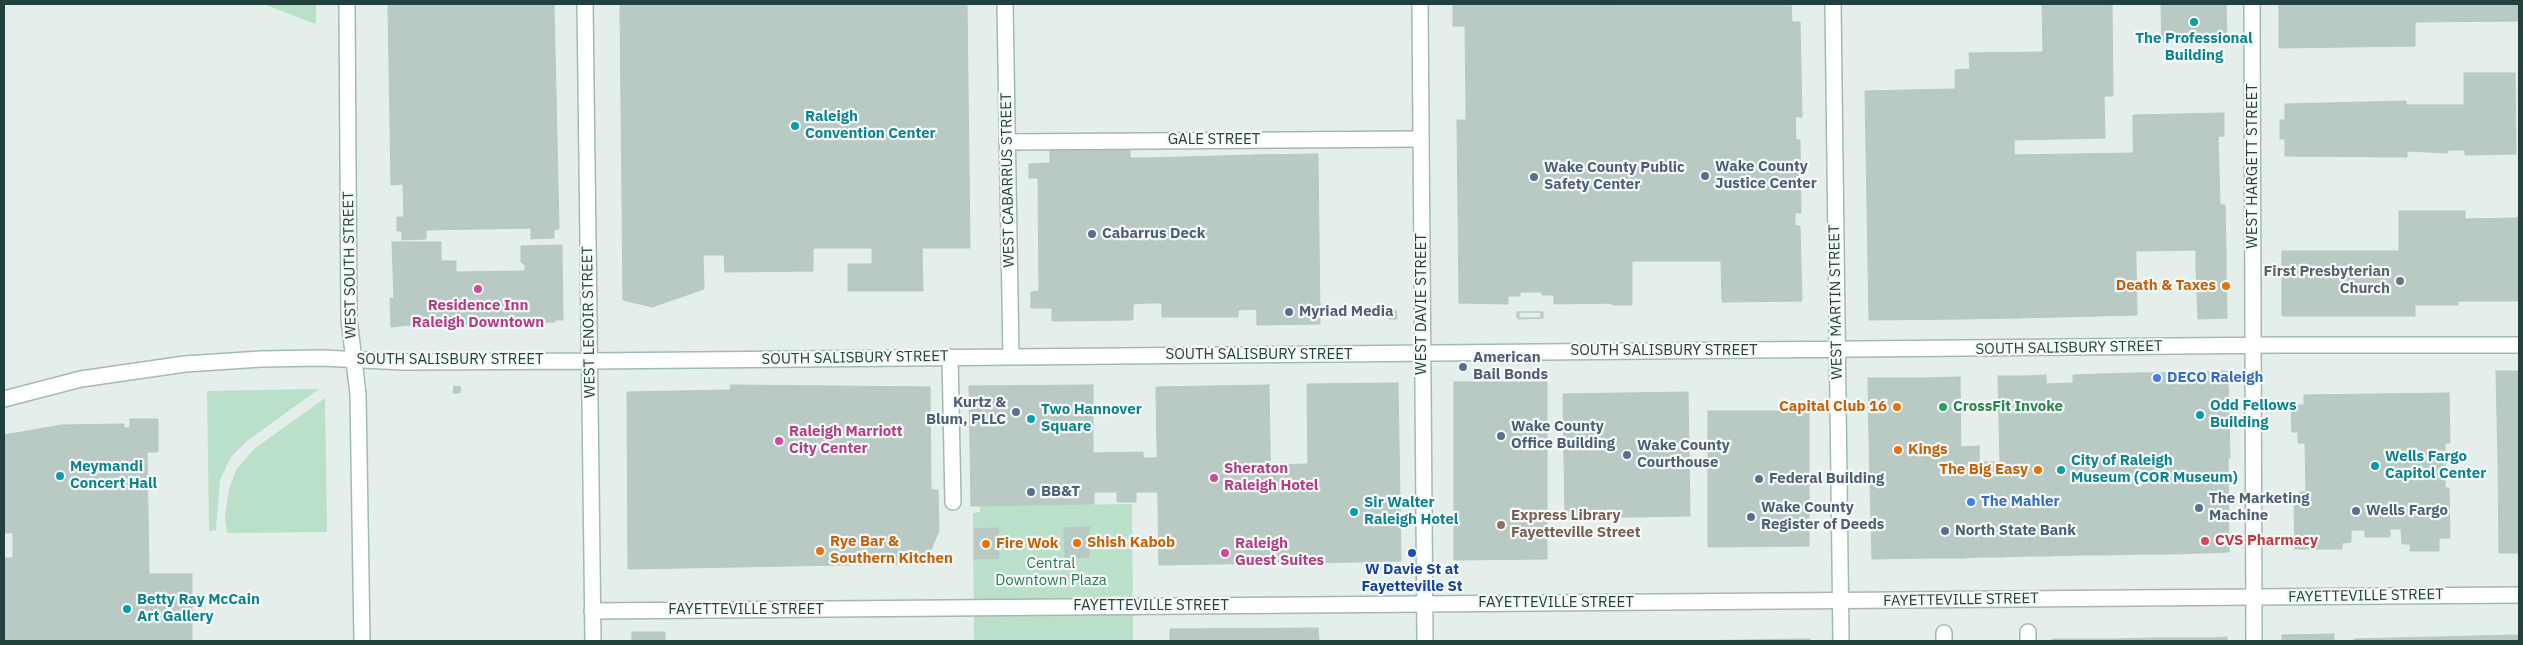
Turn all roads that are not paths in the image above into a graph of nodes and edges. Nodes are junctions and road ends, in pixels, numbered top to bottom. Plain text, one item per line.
1 (347, 4) edge
2 (585, 4) edge
3 (1005, 4) edge
4 (1420, 4) edge
5 (1833, 4) edge
6 (2252, 4) edge
7 (1421, 139) junction
8 (1007, 142) junction
9 (2519, 345) edge
10 (2253, 346) junction
11 (1836, 350) junction
12 (1422, 353) junction
13 (950, 357) junction
14 (1010, 357) junction
15 (354, 360) junction
16 (590, 361) junction
17 (4, 399) edge
18 (953, 502) dead end
19 (2519, 595) edge
20 (2254, 597) junction
21 (1840, 600) junction
22 (1425, 604) junction
23 (592, 611) junction
24 (362, 641) edge
25 (593, 641) edge
26 (1425, 641) edge
27 (1840, 641) edge
28 (2254, 641) edge

1 - 15 street, WEST SOUTH STREET
2 - 16 street, WEST LENOIR STREET
3 - 8 street, WEST CABARRUS STREET
4 - 7 street, WEST DAVIE STREET
5 - 11 street, WEST MARTIN STREET
6 - 10 street, WEST HARGETT STREET
7 - 8 street, GALE STREET
7 - 12 street, WEST DAVIE STREET
8 - 14 street, WEST CABARRUS STREET
9 - 10 street, SOUTH SALISBURY STREET
10 - 11 street, SOUTH SALISBURY STREET
10 - 20 street, WEST HARGETT STREET
11 - 12 street, SOUTH SALISBURY STREET
11 - 21 street, WEST MARTIN STREET
12 - 14 street, SOUTH SALISBURY STREET
12 - 22 street, WEST DAVIE STREET
13 - 14 street, SOUTH SALISBURY STREET
13 - 16 street, SOUTH SALISBURY STREET
13 - 18 street
15 - 16 street, SOUTH SALISBURY STREET
15 - 17 street, SOUTH SALISBURY STREET
15 - 24 street, WEST SOUTH STREET
16 - 23 street, WEST LENOIR STREET
19 - 20 street, FAYETTEVILLE STREET
20 - 21 street, FAYETTEVILLE STREET
20 - 28 street, WEST HARGETT STREET
21 - 22 street, FAYETTEVILLE STREET
21 - 27 street, WEST MARTIN STREET
22 - 23 street, FAYETTEVILLE STREET
22 - 26 street, WEST DAVIE STREET
23 - 25 street, WEST LENOIR STREET

